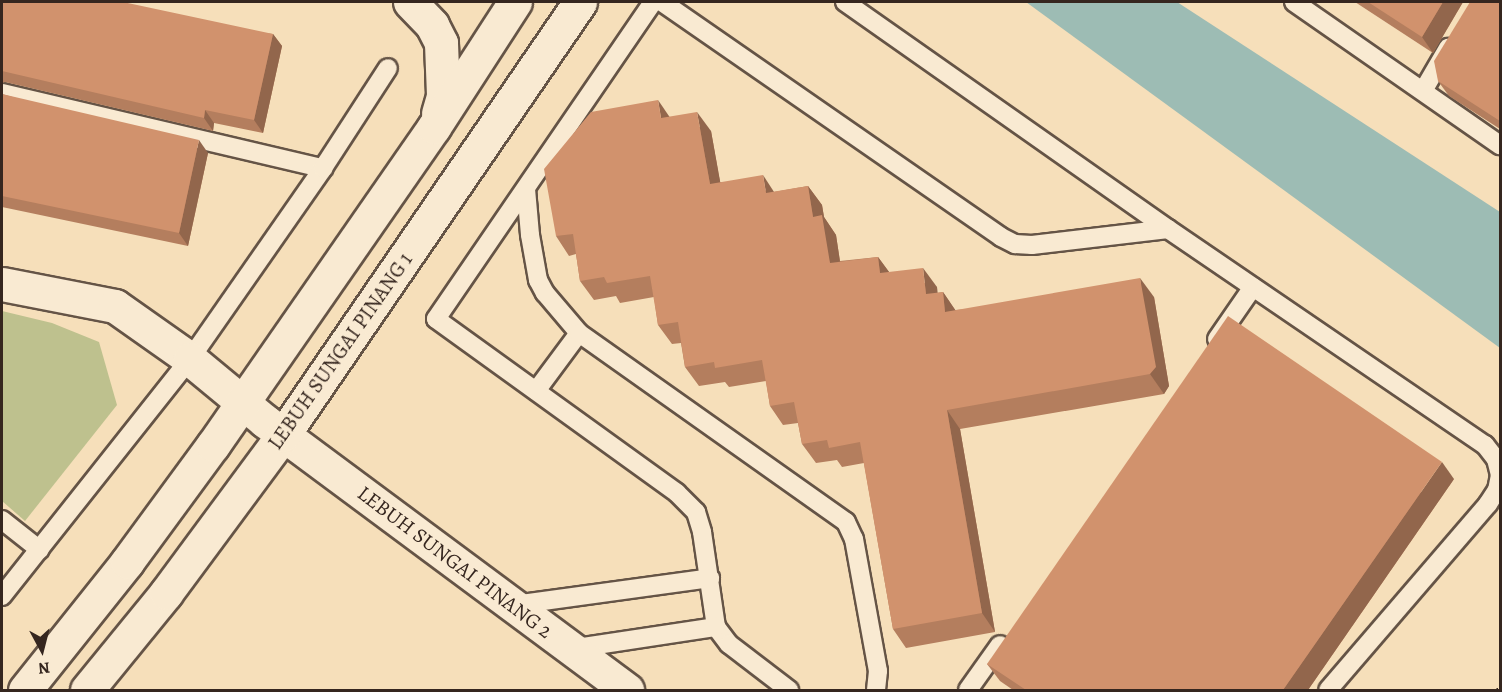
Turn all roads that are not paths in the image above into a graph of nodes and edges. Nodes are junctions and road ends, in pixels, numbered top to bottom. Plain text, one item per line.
1 (410, 2) edge
2 (515, 2) edge
3 (579, 2) edge
4 (653, 2) edge
5 (662, 2) edge
6 (845, 2) edge
7 (1293, 2) edge
8 (1458, 31) edge
9 (388, 68) dead end
10 (1423, 91) junction
11 (2, 93) edge
12 (434, 126) junction
13 (1500, 145) edge
14 (323, 168) junction
15 (526, 189) junction
16 (1168, 229) junction
17 (2, 284) edge
18 (1253, 287) junction
19 (579, 333) junction
20 (1206, 354) edge
21 (190, 359) junction
22 (536, 391) junction
23 (241, 403) junction
24 (283, 435) junction
25 (2, 520) edge
26 (40, 550) junction
27 (710, 578) junction
28 (2, 596) edge
29 (514, 605) junction
30 (716, 627) junction
31 (1009, 633) edge
32 (570, 649) junction
33 (25, 690) edge
34 (87, 690) edge
35 (627, 690) edge
36 (789, 690) edge
37 (876, 690) edge
38 (968, 690) edge
39 (1328, 690) edge

1 - 12 street
2 - 12 street
3 - 24 street, LEBUH SUNGAI PINANG 1
4 - 15 lane
5 - 16 lane
6 - 16 lane
7 - 10 lane
8 - 10 lane
9 - 14 lane
10 - 13 lane
11 - 14 lane
12 - 23 street
14 - 21 lane
15 - 19 lane
15 - 22 lane
16 - 18 lane
17 - 21 street, LEBUH SUNGAI PINANG 2
18 - 20 lane
18 - 39 lane
19 - 22 lane
19 - 37 lane
21 - 23 street, LEBUH SUNGAI PINANG 2
21 - 26 lane
22 - 27 lane
23 - 24 street, LEBUH SUNGAI PINANG 2
23 - 33 street
24 - 29 street, LEBUH SUNGAI PINANG 2
24 - 34 street, LEBUH SUNGAI PINANG 1
25 - 26 lane
26 - 28 lane
27 - 29 lane
27 - 30 lane
29 - 32 street, LEBUH SUNGAI PINANG 2
30 - 32 lane
30 - 36 lane
31 - 38 lane
32 - 35 street, LEBUH SUNGAI PINANG 2

